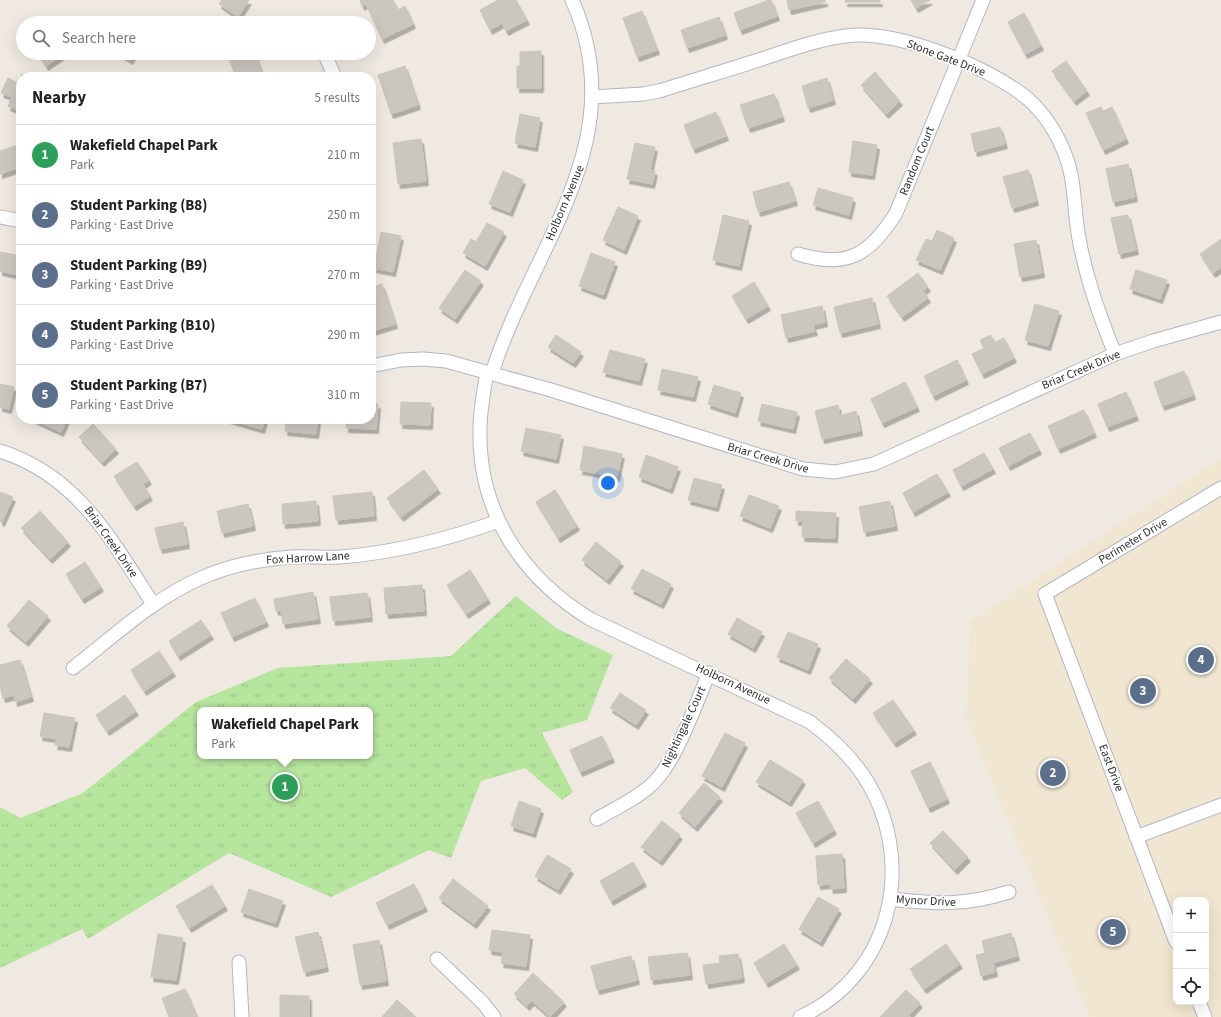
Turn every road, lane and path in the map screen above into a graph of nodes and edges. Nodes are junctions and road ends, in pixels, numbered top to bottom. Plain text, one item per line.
1 (572, 0) edge
2 (982, 0) edge
3 (327, 60) edge
4 (958, 60) junction
5 (333, 72) edge
6 (592, 97) junction
7 (0, 217) edge
8 (16, 220) edge
9 (798, 254) dead end
10 (1221, 322) edge
11 (1115, 354) junction
12 (376, 365) edge
13 (490, 373) junction
14 (0, 451) edge
15 (1221, 488) edge
16 (499, 521) junction
17 (1045, 594) joint
18 (153, 604) junction
19 (73, 668) dead end
20 (709, 673) junction
21 (1221, 806) edge
22 (597, 819) dead end
23 (1136, 837) junction
24 (1009, 892) dead end
25 (890, 899) junction
26 (1173, 934) edge
27 (437, 958) dead end
28 (240, 962) dead end
29 (1200, 1005) edge
30 (242, 1017) edge
31 (494, 1017) edge
32 (800, 1017) edge
33 (1205, 1017) edge

1 - 6 street, Holborn Avenue
2 - 4 street, Random Court
3 - 5 street
4 - 6 street, Stone Gate Drive
4 - 9 street, Random Court
4 - 11 street, Stone Gate Drive
6 - 13 street, Holborn Avenue
7 - 8 street
10 - 11 street, Briar Creek Drive
11 - 13 street, Briar Creek Drive
12 - 13 street, Briar Creek Drive
13 - 16 street, Holborn Avenue
14 - 18 street, Briar Creek Drive
15 - 17 street, Perimeter Drive
16 - 18 street, Fox Harrow Lane
16 - 20 street, Holborn Avenue
17 - 23 street, East Drive
18 - 19 street, Fox Harrow Lane
20 - 22 street, Nightingale Court
20 - 25 street, Holborn Avenue
21 - 23 street
23 - 26 street, East Drive
24 - 25 street, Mynor Drive
25 - 32 street, Holborn Avenue
27 - 31 street
28 - 30 street
29 - 33 street

